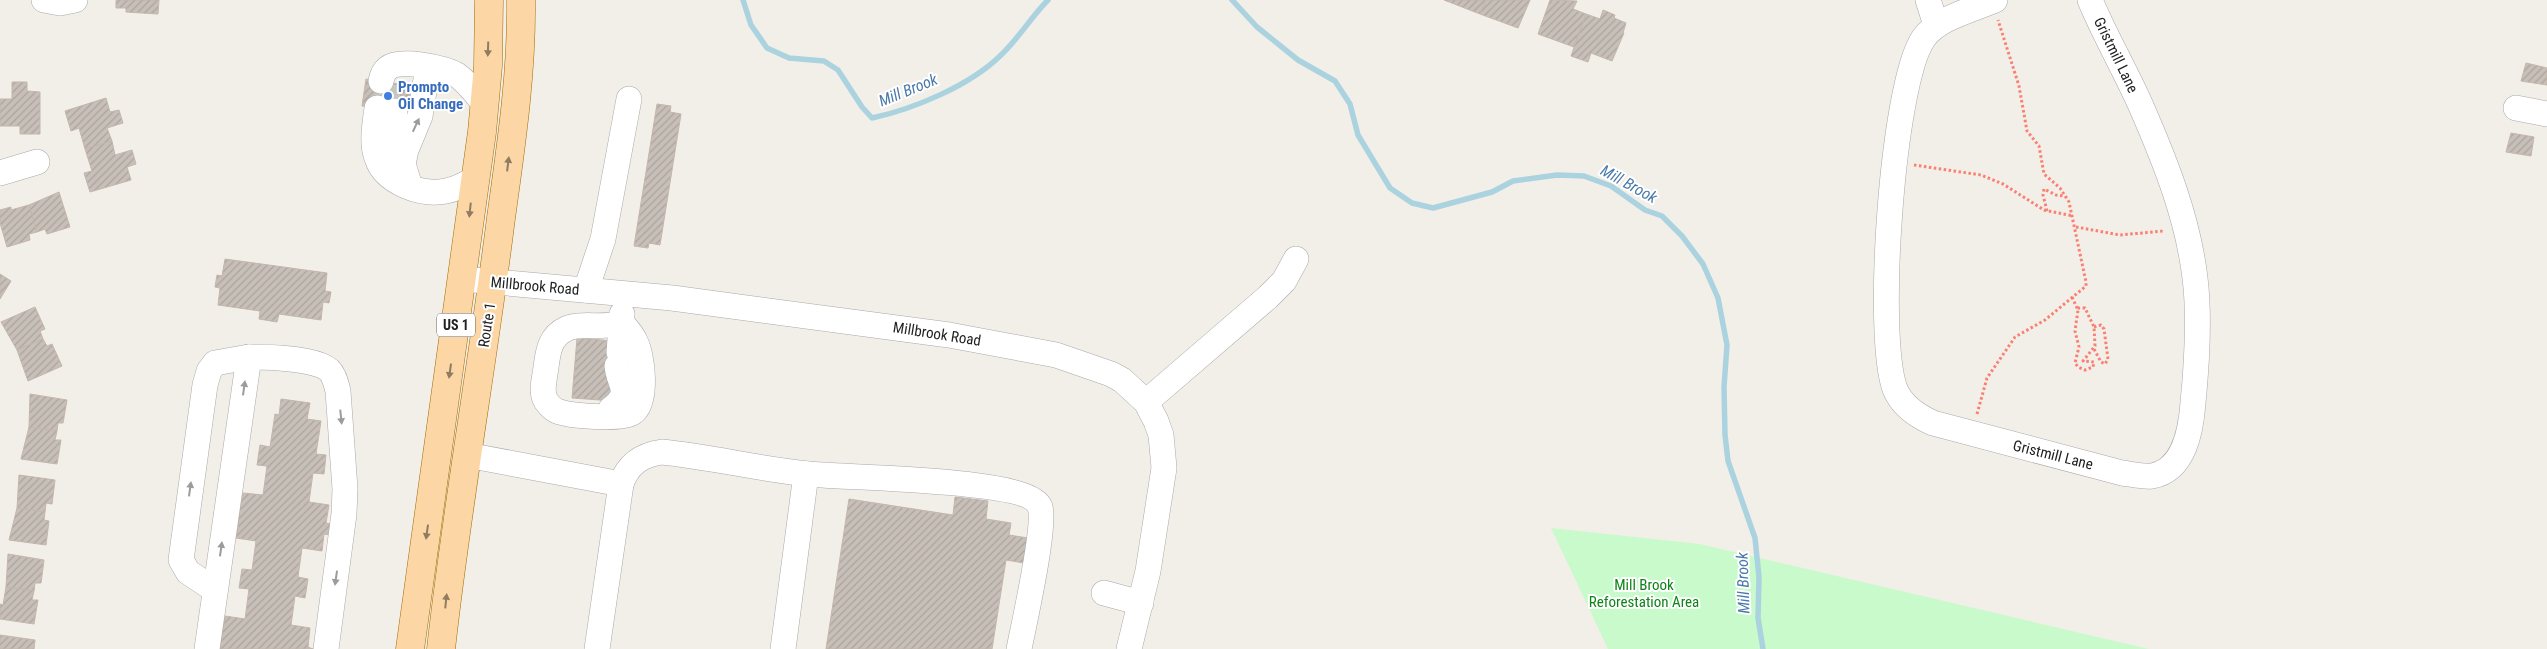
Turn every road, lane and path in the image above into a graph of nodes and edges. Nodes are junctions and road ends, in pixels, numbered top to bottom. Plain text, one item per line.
1 (44, 0) edge
2 (74, 0) edge
3 (490, 0) edge
4 (521, 0) edge
5 (1928, 0) edge
6 (1995, 0) edge
7 (2090, 0) edge
8 (1999, 24) dead end
9 (1936, 25) junction
10 (629, 99) dead end
11 (484, 104) junction
12 (2516, 108) dead end
13 (386, 109) tunnel mouth
14 (2547, 114) edge
15 (37, 162) dead end
16 (1914, 165) dead end
17 (0, 173) edge
18 (474, 179) junction
19 (401, 182) junction
20 (2066, 196) junction
21 (2047, 211) junction
22 (2073, 216) junction
23 (2076, 229) junction
24 (2170, 232) dead end
25 (1296, 260) dead end
26 (463, 279) junction
27 (493, 282) junction
28 (586, 290) junction
29 (623, 294) junction
30 (2072, 297) junction
31 (2077, 308) junction
32 (622, 323) junction
33 (2094, 327) junction
34 (2094, 349) junction
35 (249, 357) junction
36 (543, 391) junction
37 (1146, 402) junction
38 (611, 409) junction
39 (1976, 416) dead end
40 (467, 455) junction
41 (806, 474) junction
42 (621, 484) junction
43 (215, 590) junction
44 (1104, 593) dead end
45 (1140, 603) junction
46 (207, 649) edge
47 (326, 649) edge
48 (410, 649) edge
49 (441, 649) edge
50 (597, 649) edge
51 (783, 649) edge
52 (1019, 649) edge
53 (1130, 649) edge

1 - 2 street
3 -> 11 main road, Route 1 / US 1
27 -> 4 main road, Route 1 / US 1
5 - 9 street
6 - 9 street, Gristmill Lane
7 - 9 street, Gristmill Lane
8 - 20 path
10 - 28 street
11 - 18 main road, Route 1 / US 1
19 -> 11 street
12 - 14 street
13 - 19 street
15 - 17 street
16 - 21 path
18 - 19 street
18 -> 26 main road, Route 1 / US 1
20 - 21 path
20 - 22 path
21 - 22 path
22 - 23 path
23 - 24 path
23 - 30 path
25 - 37 street
26 - 27 street, Millbrook Road
26 -> 48 main road, Route 1 / US 1
27 - 28 street, Millbrook Road
27 - 40 main road, Route 1 / US 1
28 - 29 street, Millbrook Road
29 - 32 street
29 - 37 street, Millbrook Road
30 - 31 path
30 - 39 path
31 - 33 path
31 - 34 path
32 - 36 street
32 - 36 street
32 - 38 street
32 - 38 street
33 - 34 path
33 - 34 path
43 -> 35 street
43 -> 35 street
35 -> 47 street
36 - 38 street
37 - 45 street, Millbrook Road
40 - 42 street
49 -> 40 main road, Route 1 / US 1
41 - 42 street
41 - 51 street
41 - 52 street
42 - 50 street
43 - 46 street
44 - 45 street
45 - 53 street, Millbrook Road

